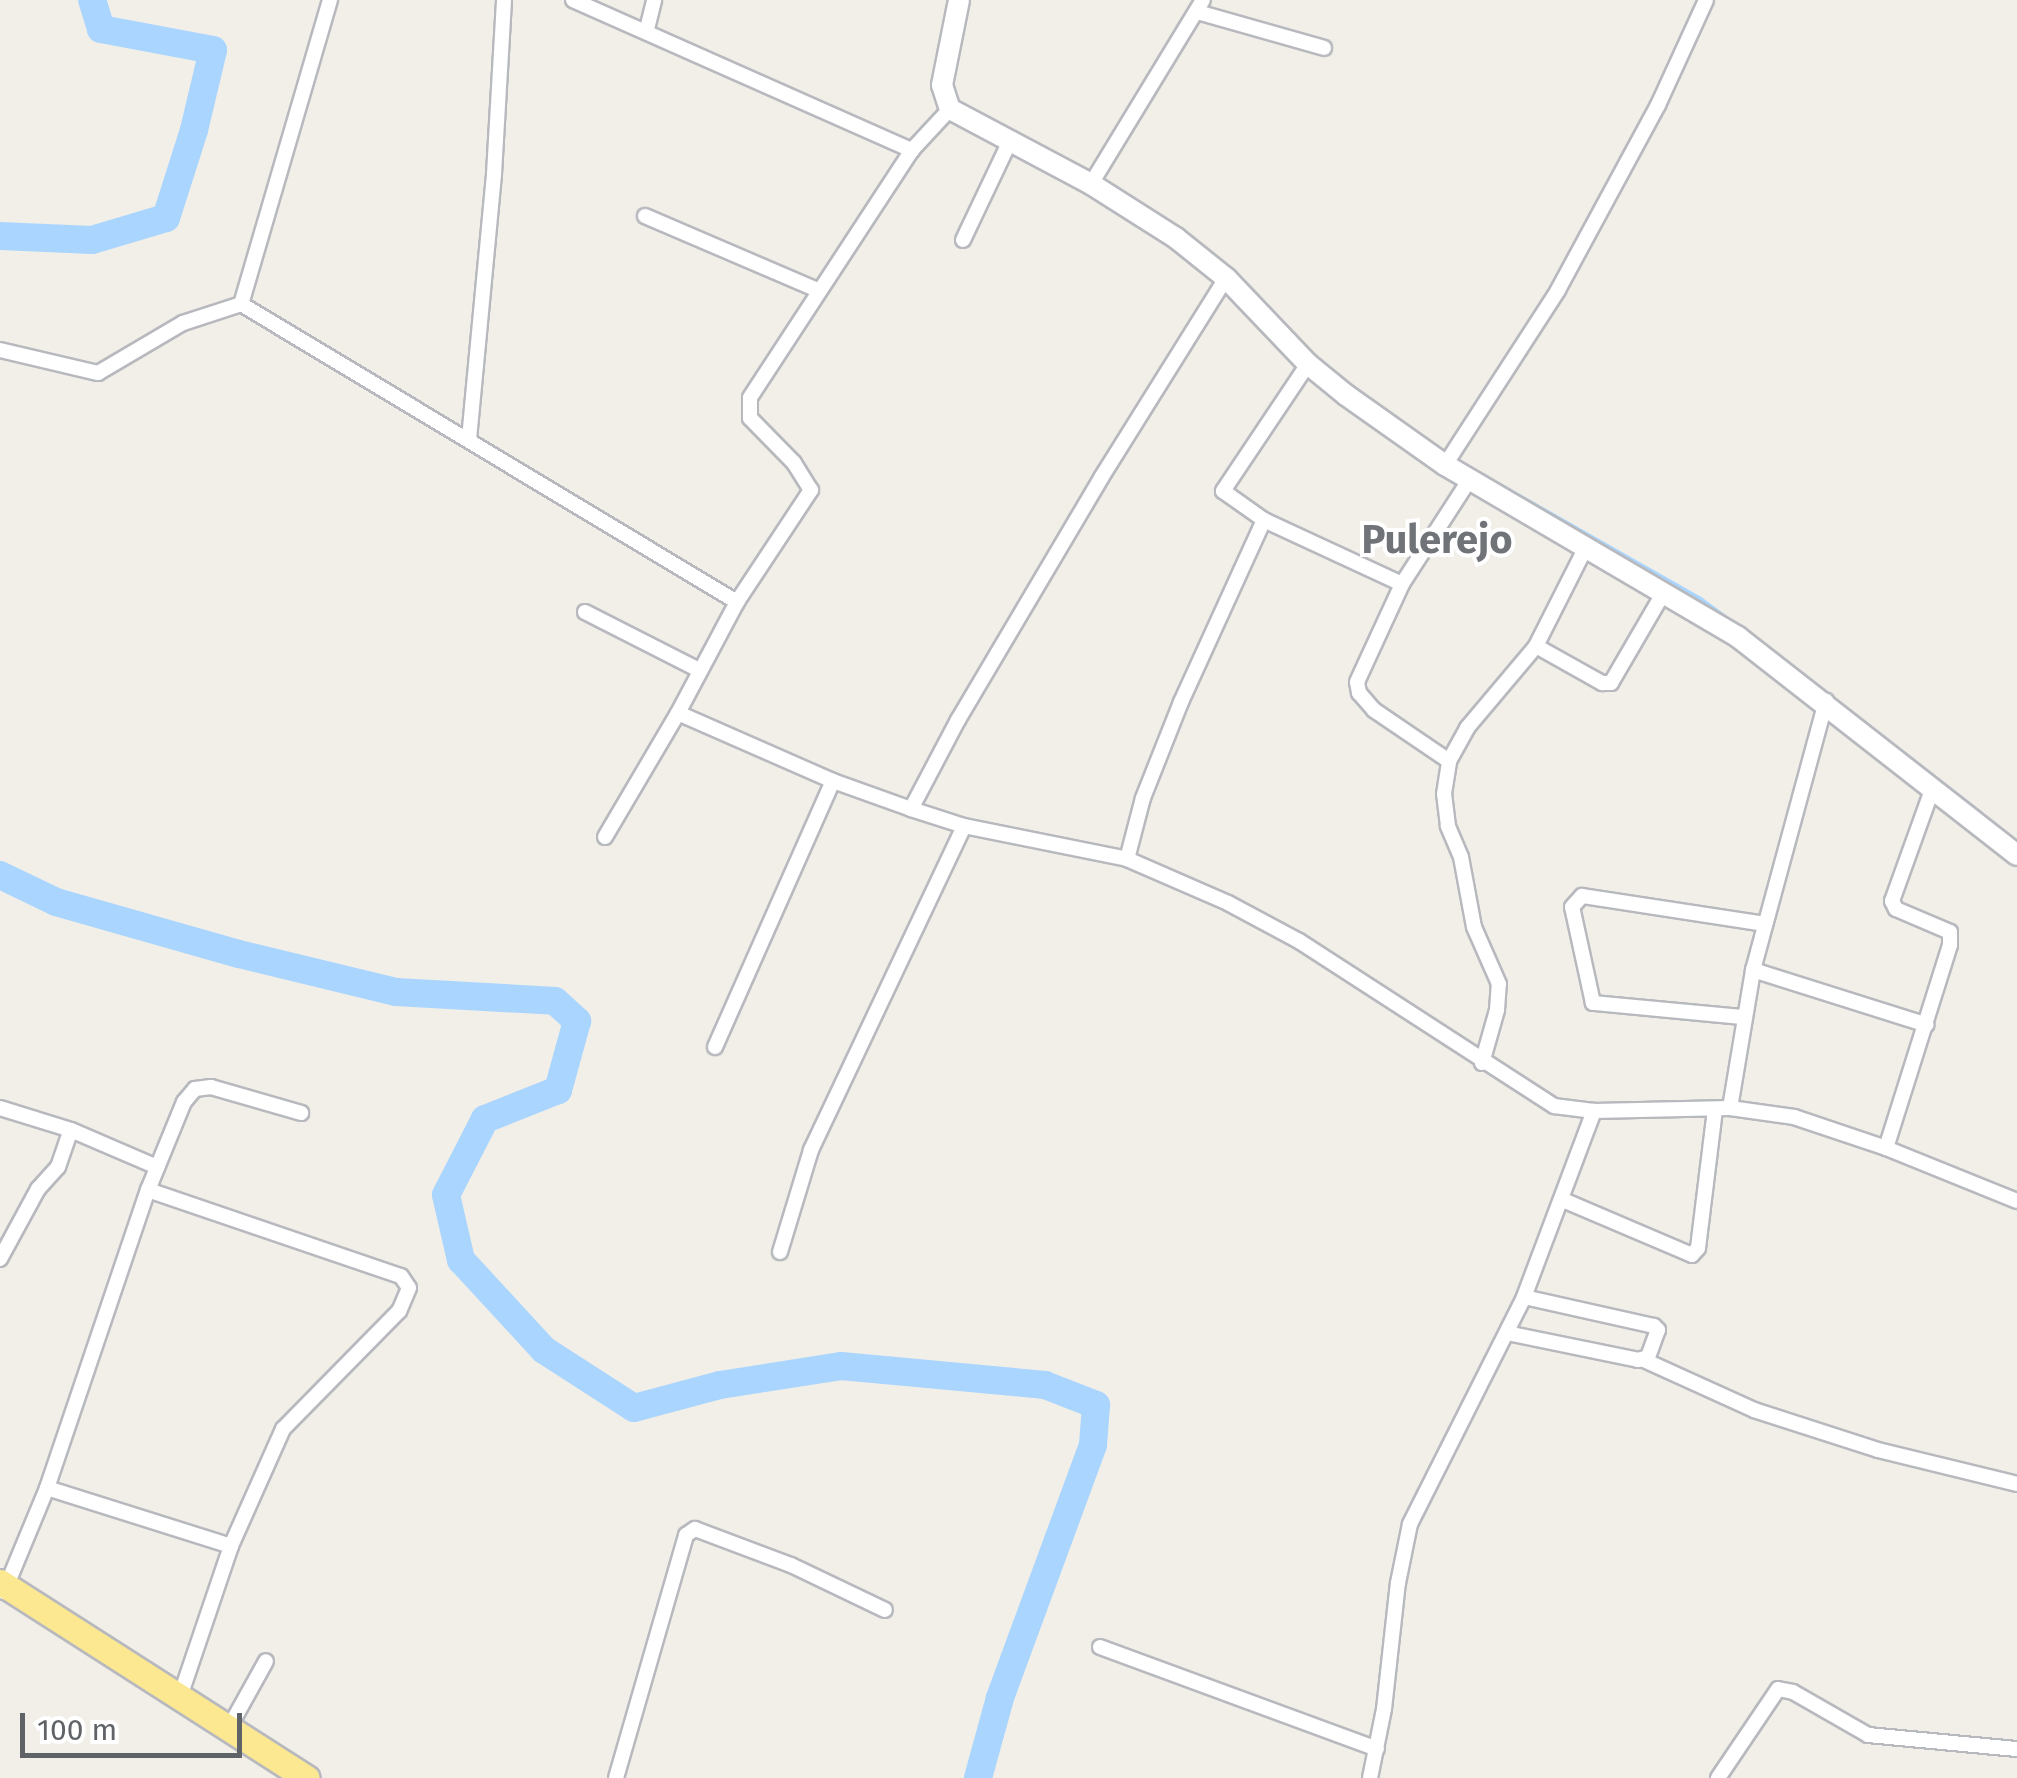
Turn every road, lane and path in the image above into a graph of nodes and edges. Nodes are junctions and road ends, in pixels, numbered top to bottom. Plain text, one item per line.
1 (330, 0) edge
2 (504, 0) edge
3 (574, 0) edge
4 (654, 0) edge
5 (959, 0) edge
6 (1706, 0) edge
7 (1201, 3) edge
8 (647, 29) junction
9 (1324, 48) dead end
10 (950, 109) junction
11 (1009, 143) junction
12 (912, 150) junction
13 (1091, 184) junction
14 (645, 216) dead end
15 (962, 240) dead end
16 (1226, 278) junction
17 (818, 290) junction
18 (241, 304) junction
19 (0, 350) edge
20 (1308, 364) junction
21 (468, 439) junction
22 (1445, 466) junction
23 (1470, 479) junction
24 (1264, 520) junction
25 (1585, 549) junction
26 (1402, 584) junction
27 (1664, 592) junction
28 (738, 602) junction
29 (585, 612) dead end
30 (1536, 646) junction
31 (700, 670) junction
32 (1826, 702) junction
33 (678, 712) junction
34 (1449, 761) junction
35 (832, 781) junction
36 (1933, 788) junction
37 (911, 809) junction
38 (964, 826) junction
39 (606, 838) dead end
40 (2017, 856) edge
41 (1127, 860) junction
42 (1765, 924) junction
43 (1753, 970) junction
44 (1742, 1016) junction
45 (1926, 1025) junction
46 (716, 1047) dead end
47 (1482, 1063) junction
48 (0, 1108) edge
49 (1723, 1109) junction
50 (1594, 1111) junction
51 (301, 1114) dead end
52 (71, 1130) junction
53 (1886, 1148) junction
54 (157, 1167) junction
55 (148, 1190) junction
56 (1563, 1200) junction
57 (2017, 1201) edge
58 (780, 1252) dead end
59 (0, 1259) edge
60 (1524, 1297) junction
61 (1507, 1332) junction
62 (1644, 1360) junction
63 (2017, 1484) edge
64 (47, 1488) junction
65 (231, 1546) junction
66 (2, 1588) edge
67 (885, 1610) dead end
68 (1100, 1647) dead end
69 (266, 1661) dead end
70 (180, 1697) junction
71 (230, 1726) junction
72 (2017, 1748) edge
73 (1377, 1749) junction
74 (307, 1778) edge
75 (616, 1778) edge
76 (1370, 1778) edge
77 (1718, 1778) edge

1 - 18 street
2 - 21 street
3 - 8 street
4 - 8 street
5 - 10 main road
6 - 22 street
7 - 9 street
7 - 13 street
8 - 12 street
10 - 11 main road
10 - 12 street
11 - 13 main road
11 - 15 street
12 - 17 street
13 - 16 main road
14 - 17 street
16 - 20 main road
16 - 37 street
17 - 28 street
18 - 19 street
18 - 21 street
20 - 22 main road
20 - 24 street
21 - 28 street
22 - 23 main road
23 - 25 main road
23 - 26 street
24 - 26 street
24 - 41 street
25 - 27 main road
25 - 30 street
26 - 34 street
27 - 30 street
27 - 32 main road
28 - 31 street
29 - 31 street
30 - 34 street
31 - 33 street
32 - 36 main road
32 - 42 street
33 - 35 street
33 - 39 street
34 - 47 street
35 - 37 street
35 - 46 street
36 - 40 main road
36 - 45 street
37 - 38 street
38 - 41 street
38 - 58 street
41 - 47 street
42 - 43 street
42 - 44 street
43 - 44 street
43 - 45 street
44 - 49 street
45 - 53 street
47 - 50 street
48 - 52 street
49 - 50 street
49 - 53 street
49 - 56 street
50 - 56 street
51 - 54 street
52 - 54 street
52 - 59 street
53 - 57 street
54 - 55 street
55 - 64 street
55 - 65 street
56 - 60 street
60 - 61 street
60 - 62 street
61 - 62 street
61 - 73 street
62 - 63 street
64 - 65 street
64 - 66 street
65 - 70 street
66 - 70 highway
67 - 75 street
68 - 73 street
69 - 71 street
70 - 71 highway
71 - 74 highway
72 - 77 street
73 - 76 street

